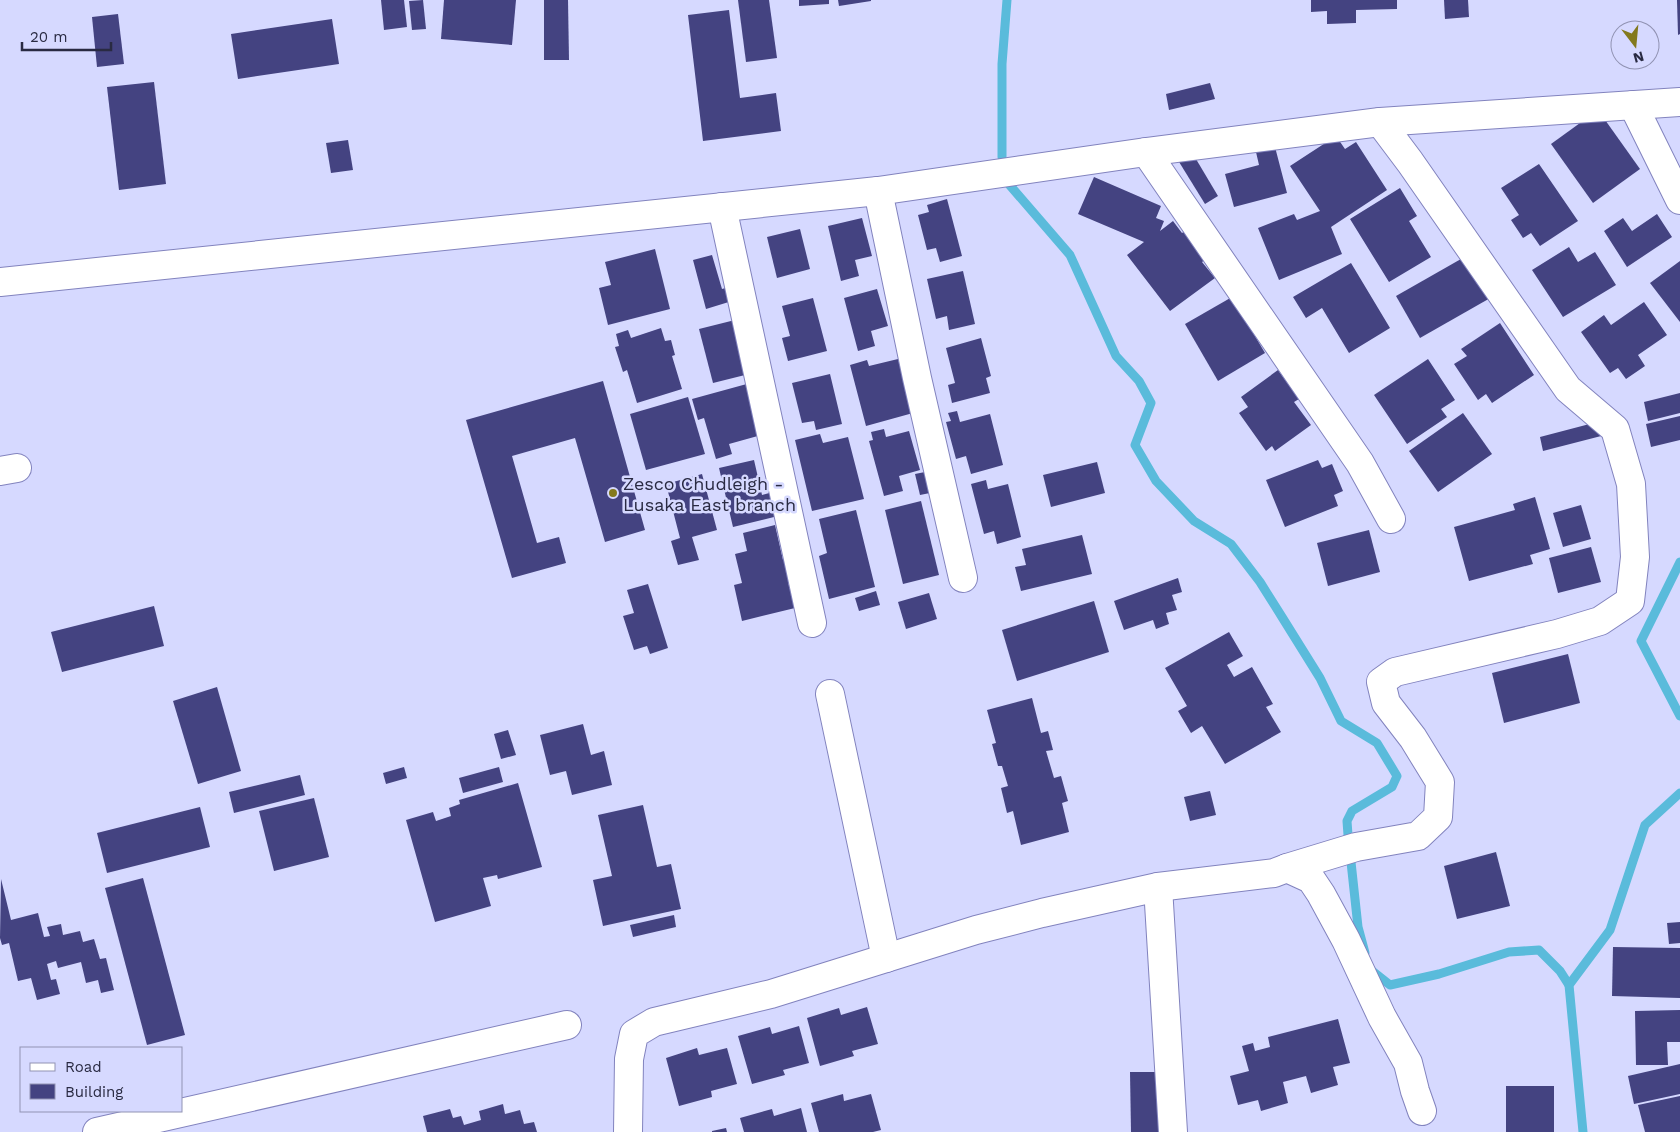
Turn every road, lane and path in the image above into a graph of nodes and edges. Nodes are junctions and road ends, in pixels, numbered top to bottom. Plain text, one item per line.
1 (1680, 102) edge
2 (1633, 105) junction
3 (1380, 122) junction
4 (1146, 152) junction
5 (878, 191) junction
6 (1680, 200) edge
7 (722, 208) junction
8 (0, 282) edge
9 (1391, 518) dead end
10 (963, 578) dead end
11 (812, 622) dead end
12 (830, 694) dead end
13 (1287, 868) junction
14 (1158, 887) junction
15 (886, 958) junction
16 (567, 1025) dead end
17 (1422, 1111) dead end
18 (97, 1132) edge
19 (628, 1132) edge
20 (1173, 1132) edge

1 - 2 street
2 - 3 street
2 - 6 street
3 - 4 street
3 - 13 street
4 - 5 street
4 - 9 street
5 - 7 street
5 - 10 street
7 - 8 street
7 - 11 street
12 - 15 street
13 - 14 street
13 - 17 street
14 - 15 street
14 - 20 street
15 - 19 street
16 - 18 street

